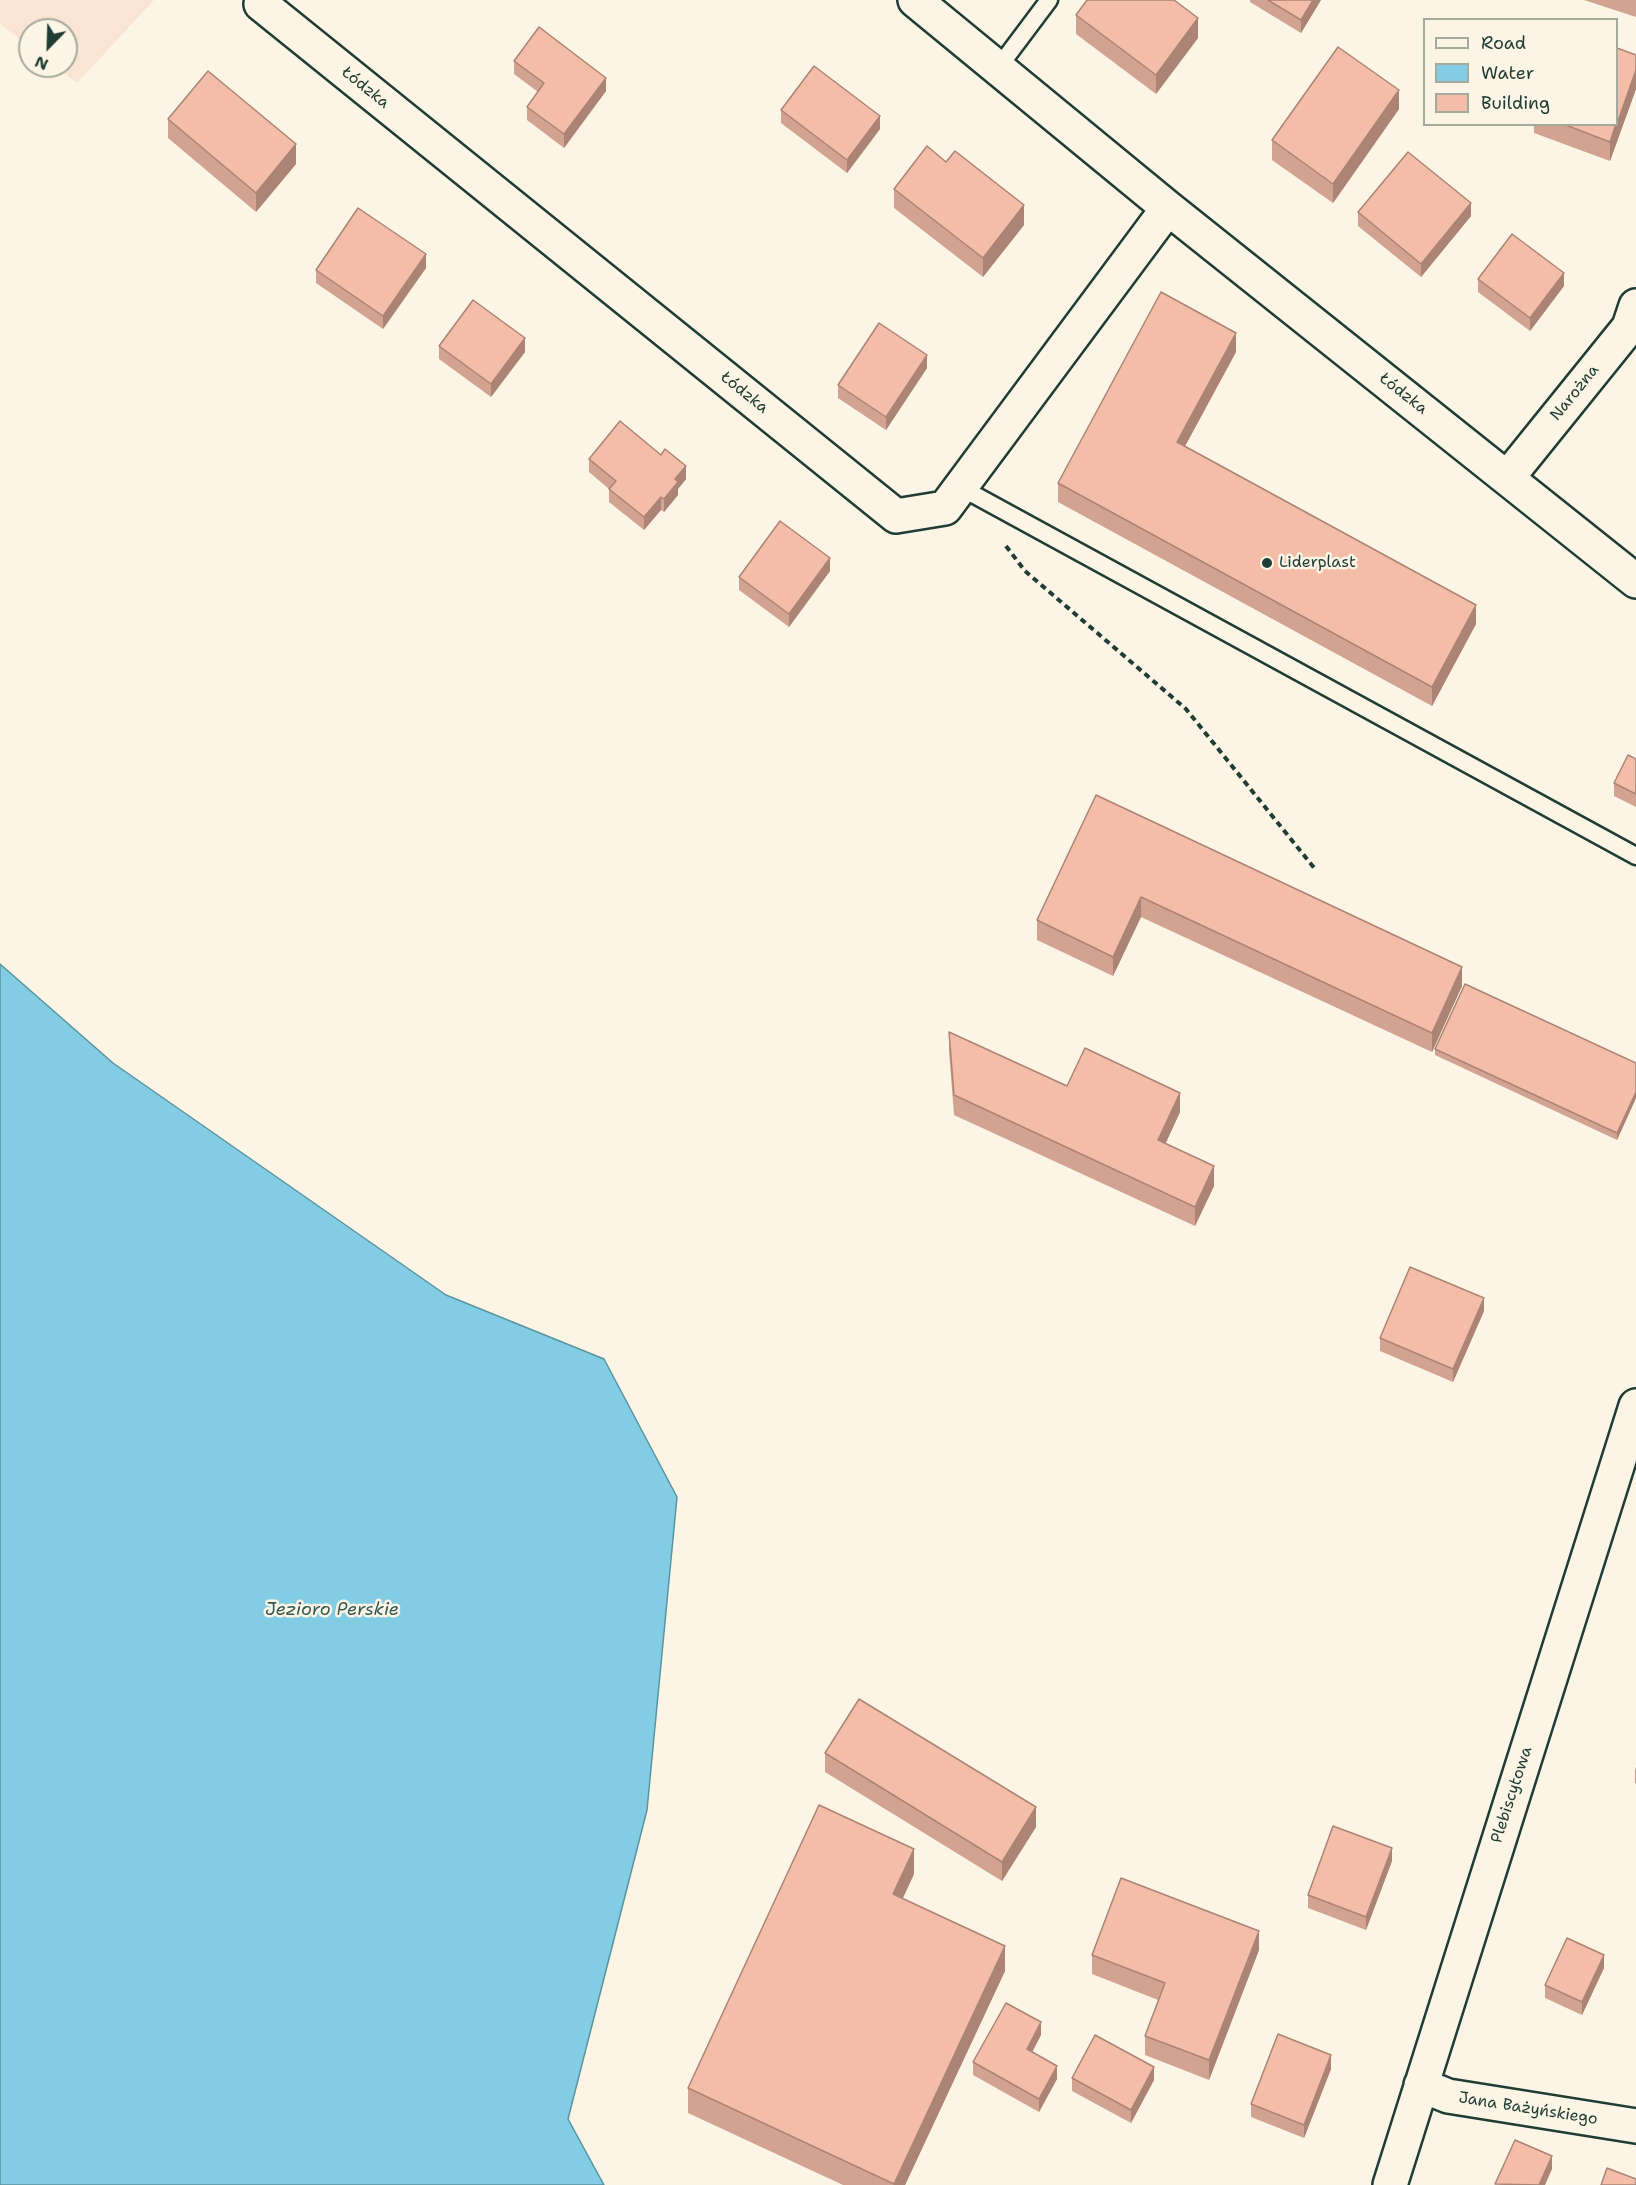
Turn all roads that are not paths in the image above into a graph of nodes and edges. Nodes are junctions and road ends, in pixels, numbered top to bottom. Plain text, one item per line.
1 (915, 0) edge
2 (1049, 0) edge
3 (261, 4) dead end
4 (998, 68) junction
5 (1168, 208) junction
6 (1636, 306) edge
7 (1508, 477) junction
8 (960, 488) junction
9 (1636, 581) edge
10 (1636, 856) edge
11 (1636, 1406) edge
12 (1421, 2085) junction
13 (1636, 2126) edge
14 (1390, 2185) edge

1 - 4 street, Łódzka
2 - 4 lane
3 - 8 street, Łódzka
4 - 5 street, Łódzka
5 - 7 street, Łódzka
5 - 8 street, Łódzka
6 - 7 street, Narożna
7 - 9 street, Łódzka
8 - 10 lane
11 - 12 street, Plebiscytowa
12 - 13 street, Jana Bażyńskiego
12 - 14 street, Plebiscytowa

